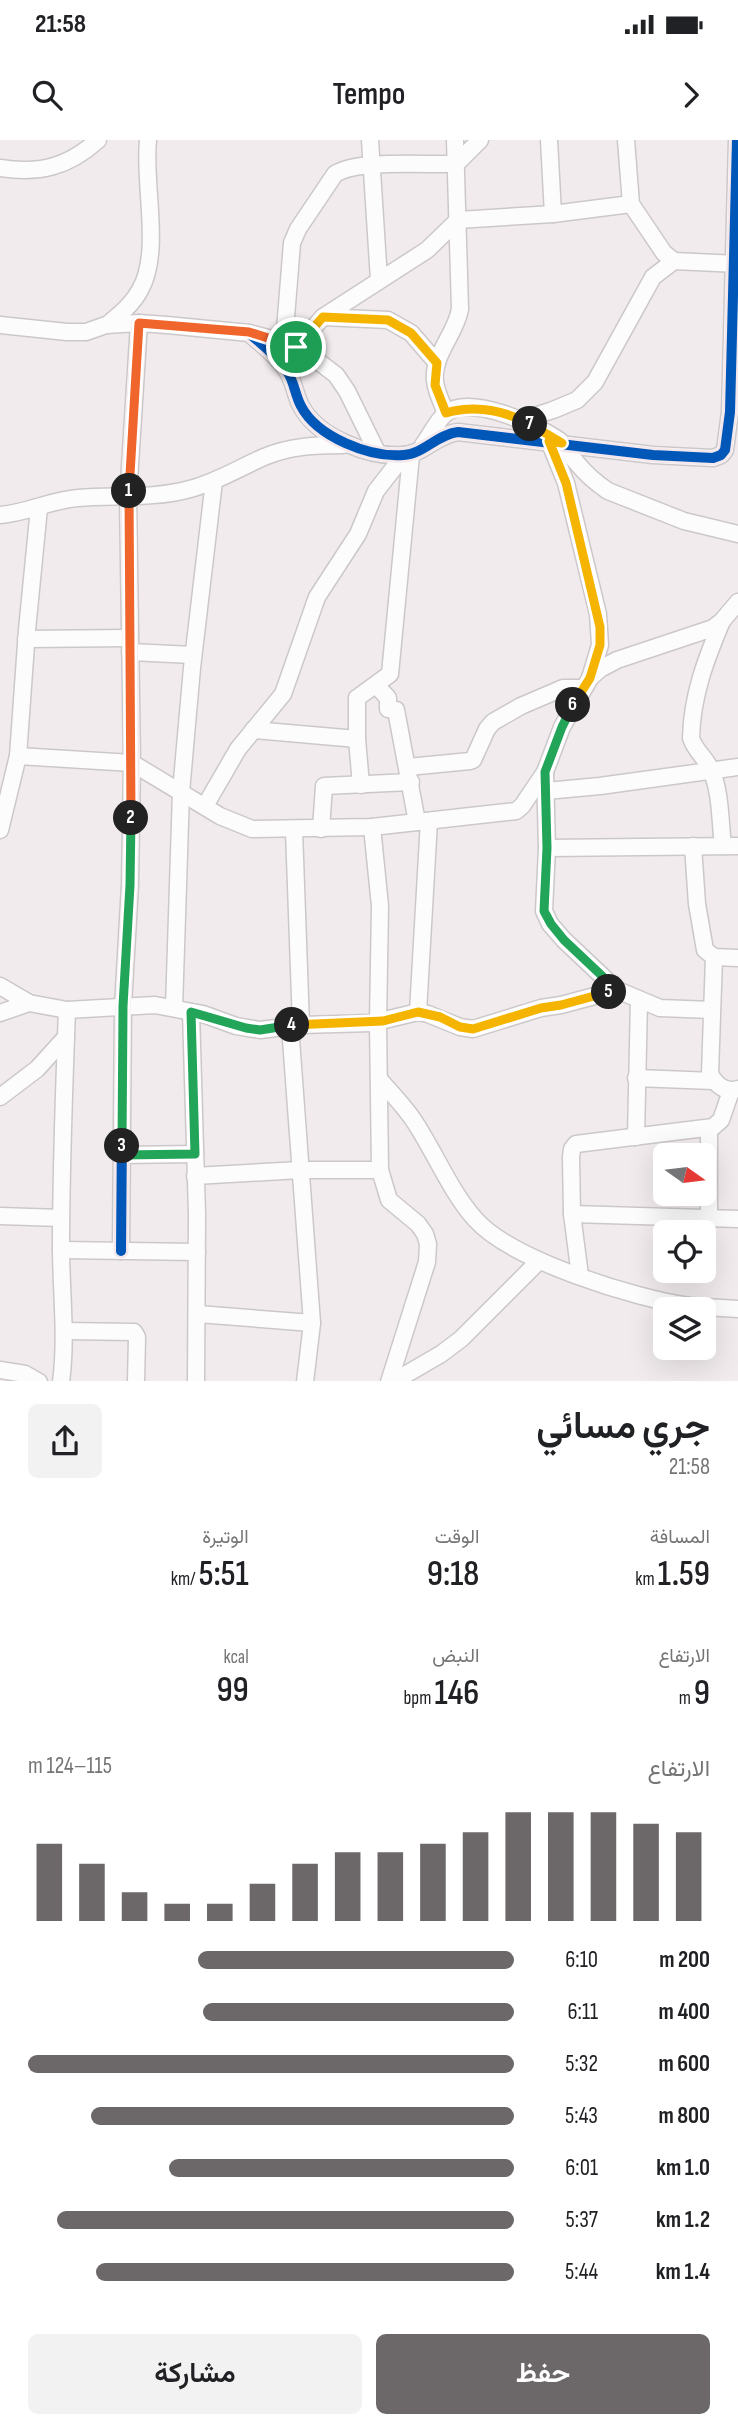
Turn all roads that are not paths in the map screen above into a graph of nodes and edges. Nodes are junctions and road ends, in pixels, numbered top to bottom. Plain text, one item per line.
1 (98, 140) edge
2 (148, 140) edge
3 (370, 140) edge
4 (455, 140) edge
5 (480, 140) edge
6 (549, 140) edge
7 (626, 140) edge
8 (737, 140) edge
9 (456, 164) junction
10 (371, 165) junction
11 (0, 168) edge
12 (737, 176) edge
13 (631, 204) junction
14 (553, 214) junction
15 (458, 220) junction
16 (674, 261) junction
17 (737, 264) edge
18 (379, 280) junction
19 (323, 317) junction
20 (139, 323) junction
21 (0, 325) edge
22 (106, 326) junction
23 (249, 332) junction
24 (290, 345) junction
25 (437, 363) junction
26 (734, 412) edge
27 (446, 413) junction
28 (522, 420) junction
29 (555, 442) junction
30 (353, 445) junction
31 (377, 452) junction
32 (412, 453) junction
33 (214, 481) junction
34 (128, 497) junction
35 (39, 508) junction
36 (0, 515) edge
37 (738, 534) edge
38 (738, 602) edge
39 (722, 621) junction
40 (26, 639) junction
41 (130, 645) junction
42 (193, 655) junction
43 (586, 683) junction
44 (376, 685) junction
45 (253, 730) junction
46 (356, 740) junction
47 (18, 756) junction
48 (132, 763) junction
49 (738, 766) edge
50 (711, 769) junction
51 (545, 772) junction
52 (410, 775) junction
53 (361, 785) junction
54 (546, 790) junction
55 (181, 792) junction
56 (205, 806) junction
57 (423, 821) junction
58 (372, 827) junction
59 (321, 829) junction
60 (0, 830) edge
61 (294, 830) junction
62 (693, 846) junction
63 (730, 846) edge
64 (547, 848) junction
65 (714, 957) junction
66 (738, 958) edge
67 (0, 986) edge
68 (617, 990) junction
69 (639, 1000) junction
70 (29, 1003) junction
71 (123, 1006) junction
72 (174, 1008) junction
73 (67, 1010) junction
74 (712, 1010) junction
75 (191, 1012) junction
76 (418, 1012) junction
77 (0, 1013) edge
78 (378, 1022) junction
79 (295, 1025) junction
80 (66, 1037) junction
81 (636, 1078) junction
82 (379, 1079) junction
83 (714, 1081) junction
84 (734, 1090) edge
85 (0, 1097) edge
86 (709, 1128) junction
87 (636, 1138) junction
88 (195, 1154) junction
89 (122, 1155) junction
90 (300, 1170) junction
91 (380, 1170) junction
92 (195, 1176) junction
93 (572, 1214) junction
94 (0, 1216) edge
95 (709, 1218) junction
96 (61, 1219) junction
97 (738, 1219) edge
98 (61, 1250) junction
99 (121, 1251) junction
100 (197, 1252) junction
101 (539, 1261) junction
102 (580, 1276) junction
103 (738, 1309) edge
104 (198, 1314) junction
105 (312, 1323) junction
106 (64, 1331) junction
107 (0, 1370) edge
108 (36, 1380) edge
109 (61, 1381) edge
110 (136, 1381) edge
111 (196, 1381) edge
112 (305, 1381) edge
113 (391, 1381) edge

1 - 11 street
2 - 22 street
3 - 10 street
4 - 9 street
5 - 9 street
6 - 14 street
7 - 13 street
8 - 12 street
9 - 10 street
9 - 15 street
10 - 18 street
10 - 24 street
12 - 17 street
13 - 14 street
13 - 16 street
14 - 15 street
15 - 18 street
15 - 25 street
16 - 17 street
16 - 28 street
17 - 26 street
18 - 19 street
19 - 24 street
19 - 25 street
20 - 22 street
20 - 23 street
20 - 34 street
21 - 22 street
23 - 24 street
23 - 30 street
24 - 31 street
25 - 27 street
26 - 29 street
27 - 28 street
27 - 32 street
28 - 29 street
29 - 32 street
29 - 37 street
29 - 43 street
30 - 31 street
30 - 33 street
31 - 32 street
32 - 44 street
32 - 45 street
33 - 34 street
33 - 42 street
34 - 35 street
34 - 41 street
35 - 36 street
35 - 40 street
38 - 39 street
39 - 43 street
39 - 50 street
40 - 41 street
40 - 47 street
41 - 42 street
41 - 48 street
42 - 55 street
43 - 51 street
43 - 52 street
44 - 46 street
44 - 52 street
45 - 46 street
45 - 56 street
46 - 53 street
47 - 48 street
47 - 60 street
48 - 55 street
48 - 71 street
49 - 50 street
50 - 54 street
50 - 63 street
51 - 54 street
51 - 57 street
52 - 53 street
52 - 57 street
53 - 59 street
54 - 64 street
55 - 56 street
55 - 72 street
56 - 61 street
57 - 58 street
57 - 76 street
58 - 59 street
58 - 78 street
59 - 61 street
61 - 79 street
62 - 63 street
62 - 64 street
62 - 65 street
64 - 68 street
65 - 66 street
65 - 74 street
67 - 70 street
68 - 69 street
68 - 76 street
69 - 74 street
69 - 81 street
70 - 73 street
70 - 77 street
71 - 72 street
71 - 73 street
71 - 89 street
72 - 75 street
73 - 80 street
74 - 83 street
75 - 79 street
75 - 88 street
76 - 78 street
78 - 79 street
78 - 82 street
79 - 90 street
80 - 85 street
80 - 96 street
81 - 83 street
81 - 87 street
82 - 91 street
82 - 101 street
83 - 84 street
84 - 86 street
86 - 87 street
86 - 95 street
87 - 93 street
88 - 89 street
88 - 92 street
89 - 99 street
90 - 91 street
90 - 92 street
90 - 105 street
91 - 113 street
92 - 100 street
93 - 95 street
93 - 102 street
94 - 96 street
95 - 97 street
96 - 98 street
98 - 99 street
98 - 106 street
99 - 100 street
100 - 104 street
101 - 102 street
101 - 113 street
102 - 103 street
104 - 105 street
104 - 111 street
105 - 112 street
106 - 109 street
106 - 110 street
107 - 108 street

